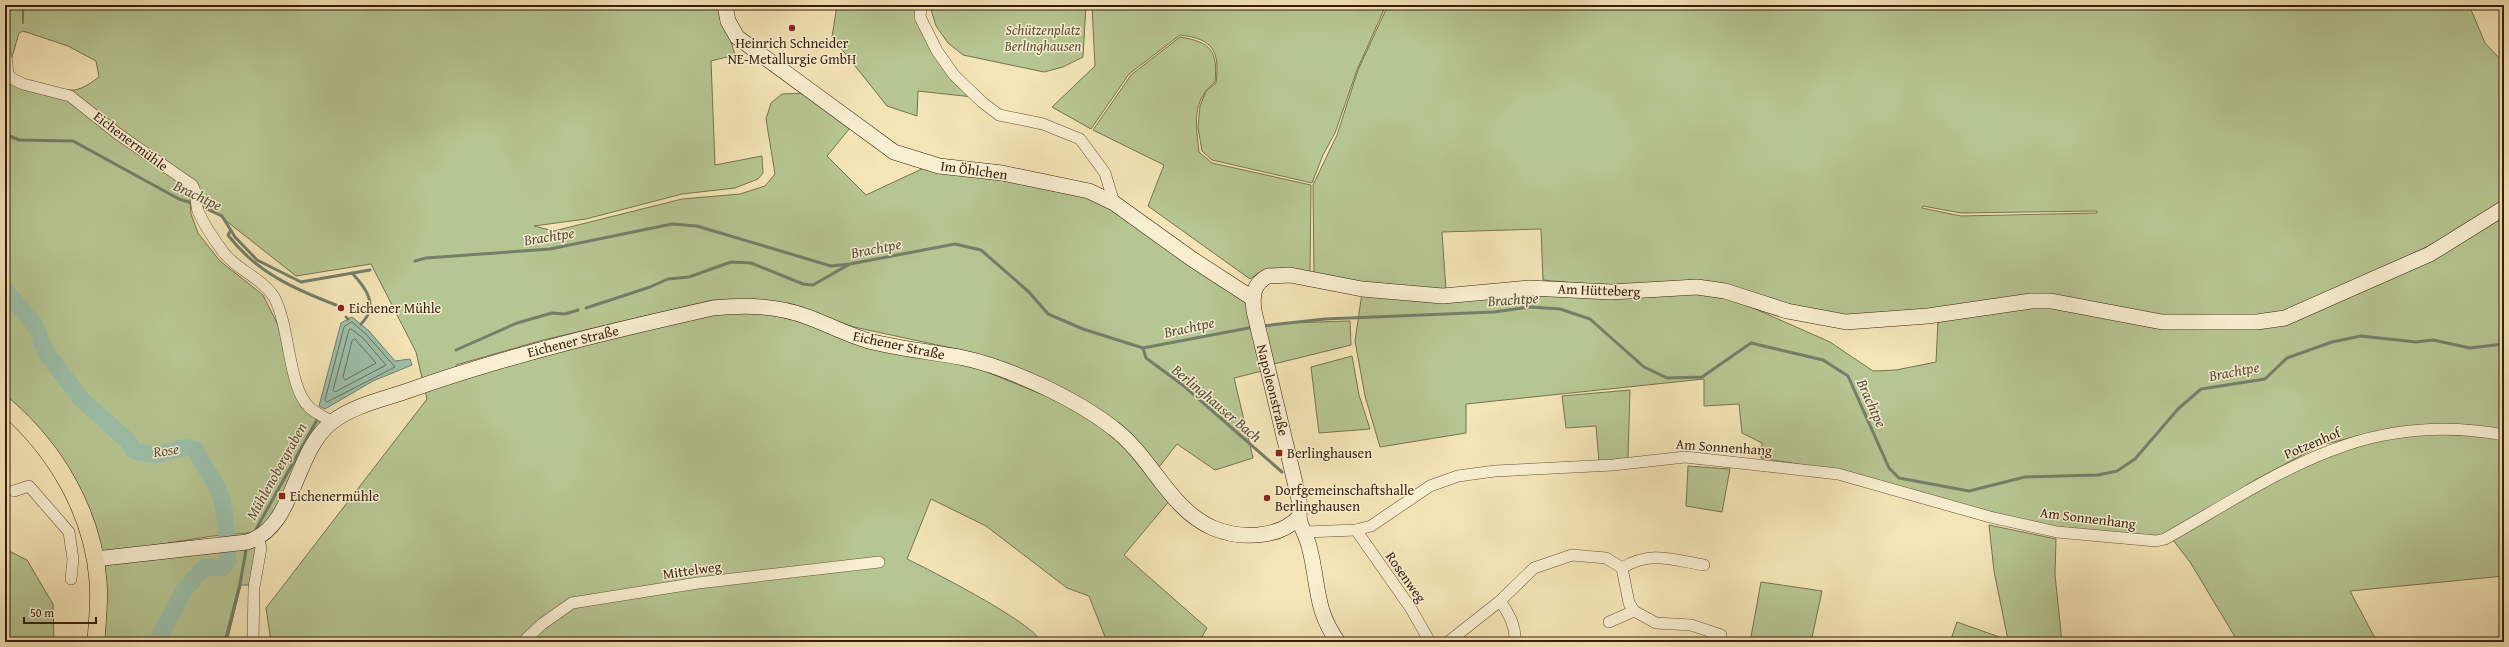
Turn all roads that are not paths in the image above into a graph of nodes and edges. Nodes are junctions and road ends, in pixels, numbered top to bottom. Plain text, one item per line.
1 (725, 5) edge
2 (921, 5) edge
3 (6, 56) edge
4 (1114, 203) junction
5 (2504, 208) edge
6 (1253, 304) junction
7 (5, 406) edge
8 (332, 422) junction
9 (2504, 435) edge
10 (14, 491) dead end
11 (1299, 517) junction
12 (87, 525) junction
13 (1356, 530) junction
14 (68, 532) junction
15 (1305, 532) junction
16 (258, 538) junction
17 (2148, 540) joint
18 (95, 560) junction
19 (879, 562) dead end
20 (1704, 565) dead end
21 (1622, 568) junction
22 (71, 579) dead end
23 (1500, 601) junction
24 (1634, 611) junction
25 (1609, 622) dead end
26 (1721, 635) dead end
27 (96, 642) edge
28 (253, 642) edge
29 (523, 642) edge
30 (1338, 642) edge
31 (1430, 642) edge
32 (1448, 642) edge
33 (1515, 642) edge

1 - 4 main road, Im Öhlchen
2 - 4 street
3 - 8 street, Eichenermühle
4 - 6 main road, Im Öhlchen
5 - 6 main road, Am Hütteberg
6 - 11 main road, Napoleonstraße
7 - 12 main road
8 - 11 main road, Eichener Straße
8 - 16 main road
9 - 17 street, Potzenhof
10 - 14 street
11 - 15 main road, Napoleonstraße
12 - 14 street
12 - 18 main road
13 - 15 street, Am Sonnenhang
13 - 17 street, Am Sonnenhang
13 - 31 street, Rosenweg
14 - 22 street
15 - 30 main road, Napoleonstraße
16 - 18 main road
16 - 28 street
18 - 27 main road
19 - 29 street, Mittelweg
20 - 21 street
21 - 23 street
21 - 24 street
23 - 32 street
23 - 33 street
24 - 25 street
24 - 26 street

